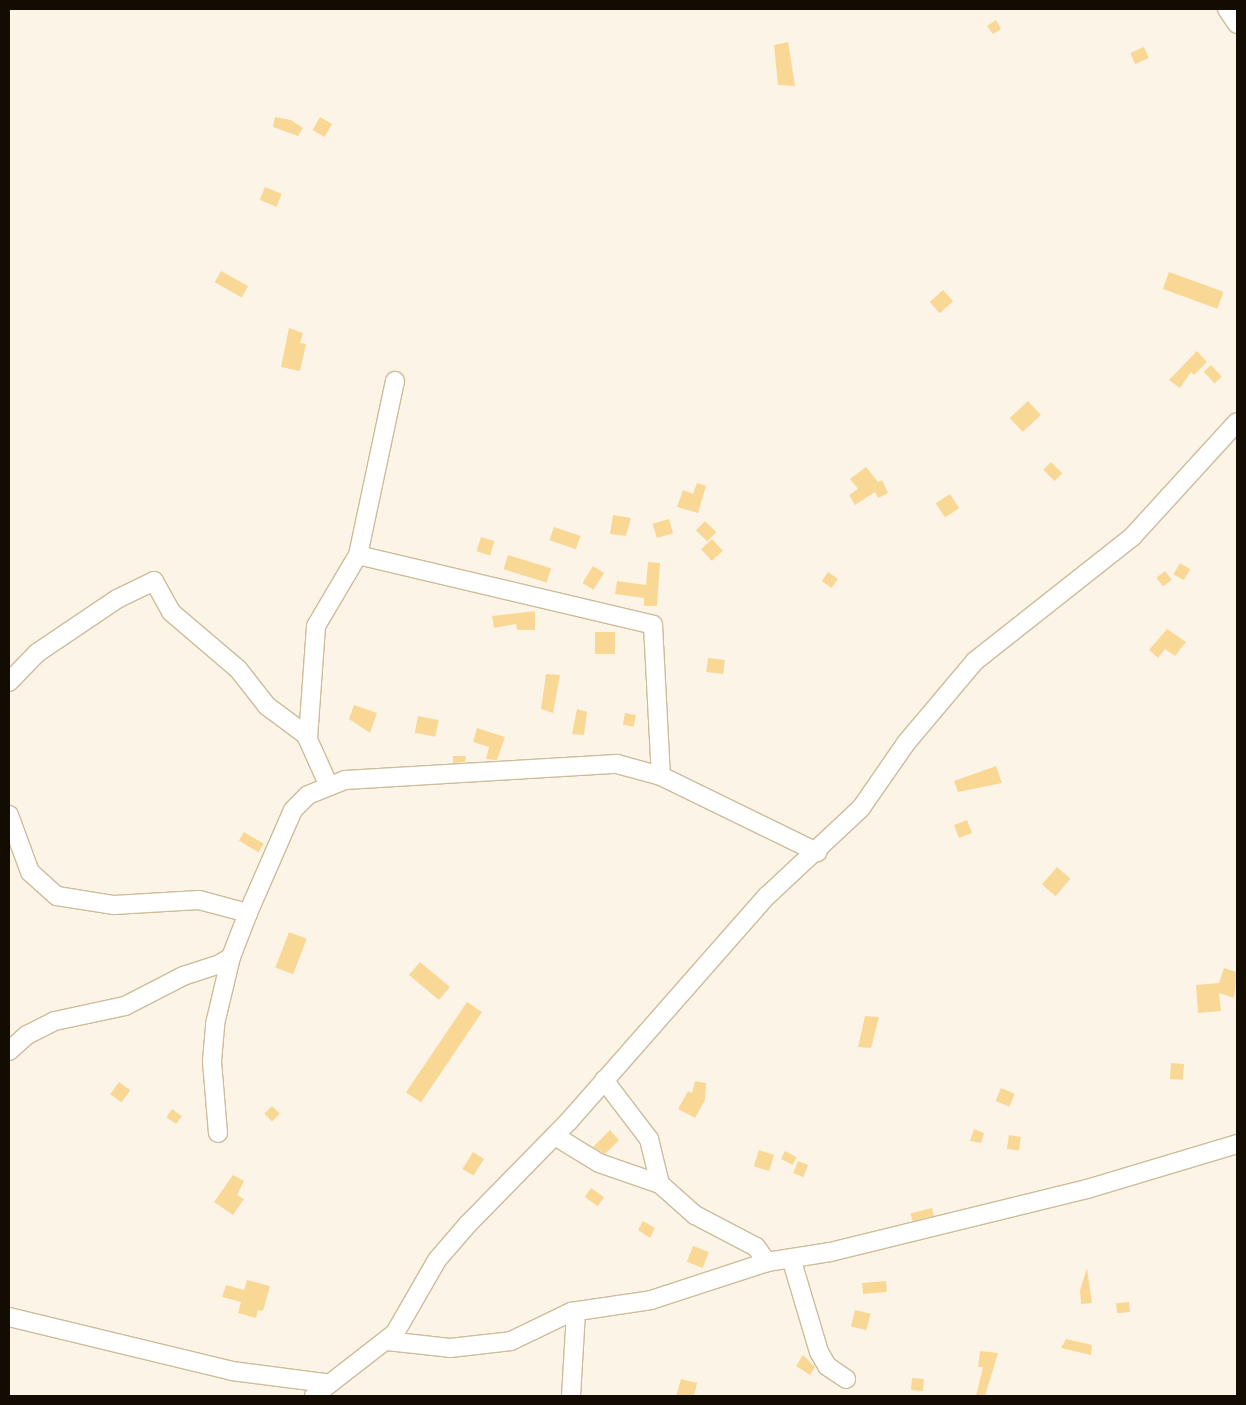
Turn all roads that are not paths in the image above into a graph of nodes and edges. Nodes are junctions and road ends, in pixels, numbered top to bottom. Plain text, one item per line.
1 (1227, 9) edge
2 (1237, 24) edge
3 (395, 381) dead end
4 (1237, 422) edge
5 (358, 555) junction
6 (9, 682) edge
7 (308, 738) junction
8 (661, 776) junction
9 (328, 784) junction
10 (11, 827) edge
11 (817, 852) junction
12 (248, 913) junction
13 (231, 957) junction
14 (9, 1051) edge
15 (604, 1080) junction
16 (218, 1133) dead end
17 (555, 1136) junction
18 (1237, 1144) edge
19 (660, 1184) junction
20 (791, 1258) junction
21 (767, 1262) junction
22 (576, 1311) junction
23 (9, 1316) edge
24 (387, 1341) junction
25 (846, 1379) dead end
26 (326, 1383) junction
27 (314, 1396) edge
28 (571, 1396) edge

1 - 2 street
3 - 5 street
4 - 11 street
5 - 7 street
5 - 8 street
6 - 7 street
7 - 9 street
8 - 9 street
8 - 11 street
9 - 12 street
10 - 12 street
11 - 15 street
12 - 13 street
13 - 14 street
13 - 16 street
15 - 17 street
15 - 19 street
17 - 19 street
17 - 24 street
18 - 20 street
19 - 21 street
20 - 21 street
20 - 25 street
21 - 22 street
22 - 24 street
22 - 28 street
23 - 26 street
24 - 26 street
26 - 27 street

